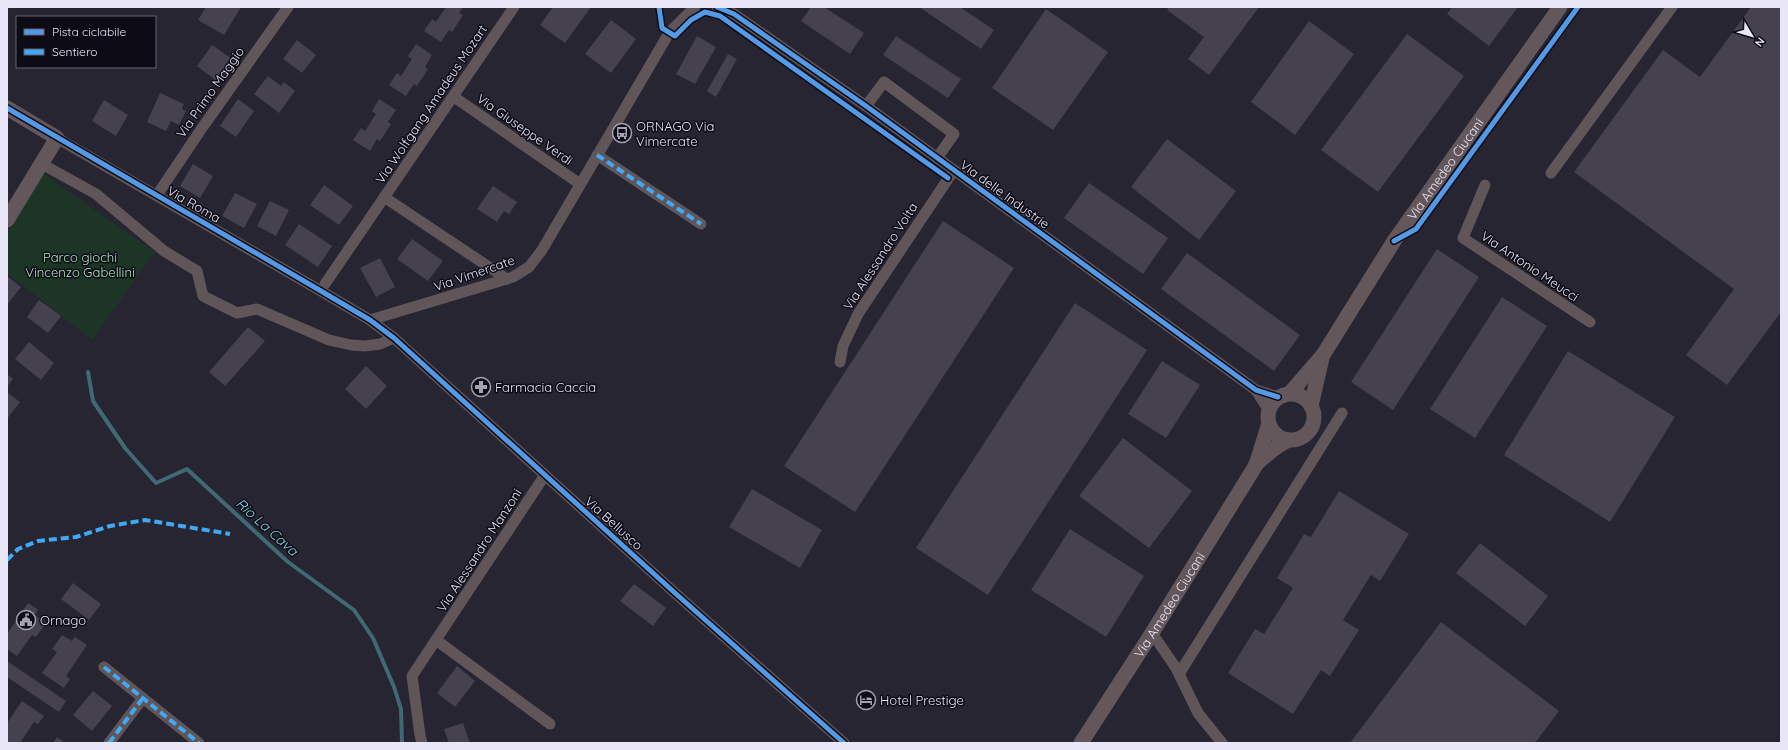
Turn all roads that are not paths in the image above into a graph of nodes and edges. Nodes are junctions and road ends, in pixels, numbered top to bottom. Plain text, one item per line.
1 (288, 7) edge
2 (514, 7) edge
3 (696, 7) edge
4 (717, 7) edge
5 (1560, 7) edge
6 (1672, 7) edge
7 (454, 97) junction
8 (866, 106) junction
9 (7, 108) edge
10 (57, 138) junction
11 (597, 155) junction
12 (937, 158) junction
13 (42, 164) junction
14 (954, 170) junction
15 (1550, 173) dead end
16 (580, 184) junction
17 (1485, 185) dead end
18 (157, 195) junction
19 (384, 197) junction
20 (7, 220) edge
21 (701, 224) dead end
22 (507, 279) junction
23 (325, 284) dead end
24 (370, 320) junction
25 (1590, 322) dead end
26 (394, 338) junction
27 (1323, 355) junction
28 (840, 362) dead end
29 (1256, 390) junction
30 (1284, 395) junction
31 (1311, 406) junction
32 (1342, 413) dead end
33 (1269, 417) junction
34 (1288, 440) junction
35 (1256, 465) junction
36 (544, 475) junction
37 (1152, 633) junction
38 (436, 640) junction
39 (104, 667) dead end
40 (1179, 674) junction
41 (143, 698) junction
42 (550, 724) dead end
43 (109, 743) edge
44 (200, 743) edge
45 (422, 743) edge
46 (844, 743) edge
47 (1081, 743) edge
48 (1222, 743) edge

1 - 18 street, Via Primo Maggio
2 - 7 street, Via Wolfgang Amadeus Mozart
3 - 11 street, Via Vimercate
4 - 8 street, Via delle Industrie
5 - 27 main road, Via Amedeo Ciucani
6 - 15 street
7 - 16 street, Via Giuseppe Verdi
7 - 19 street, Via Wolfgang Amadeus Mozart
8 - 12 street, Via delle Industrie
8 - 12 street
9 - 10 main road, Via Roma
10 - 13 main road
10 - 18 street, Via Roma
11 - 16 street, Via Vimercate
11 - 21 street
12 - 14 street, Via delle Industrie
13 - 20 main road
13 - 26 street
14 - 28 street, Via Alessandro Volta
14 - 29 street, Via delle Industrie
16 - 22 street, Via Vimercate
17 - 25 street, Via Antonio Meucci
18 - 24 street, Via Roma
19 - 22 street, Via Wolfgang Amadeus Mozart
19 - 23 street, Via Wolfgang Amadeus Mozart
22 - 24 street, Via Vimercate
24 - 26 street, Via Bellusco
26 - 36 street, Via Bellusco
27 - 30 main road, Via Amedeo Ciucani
27 - 31 main road, Via Amedeo Ciucani
29 - 30 street, Via delle Industrie
29 - 33 street, Via delle Industrie
30 - 31 main road
30 - 33 main road, Via Amedeo Ciucani
31 - 34 main road, Via Amedeo Ciucani
32 - 40 street
33 - 34 main road
33 - 35 main road, Via Amedeo Ciucani
34 - 35 main road, Via Amedeo Ciucani
35 - 37 main road, Via Amedeo Ciucani
36 - 38 street, Via Alessandro Manzoni
36 - 46 street, Via Bellusco
37 - 40 street
37 - 47 main road, Via Amedeo Ciucani
38 - 42 street
38 - 45 street, Via Alessandro Manzoni
39 - 41 street
40 - 48 street
41 - 43 street
41 - 44 street

